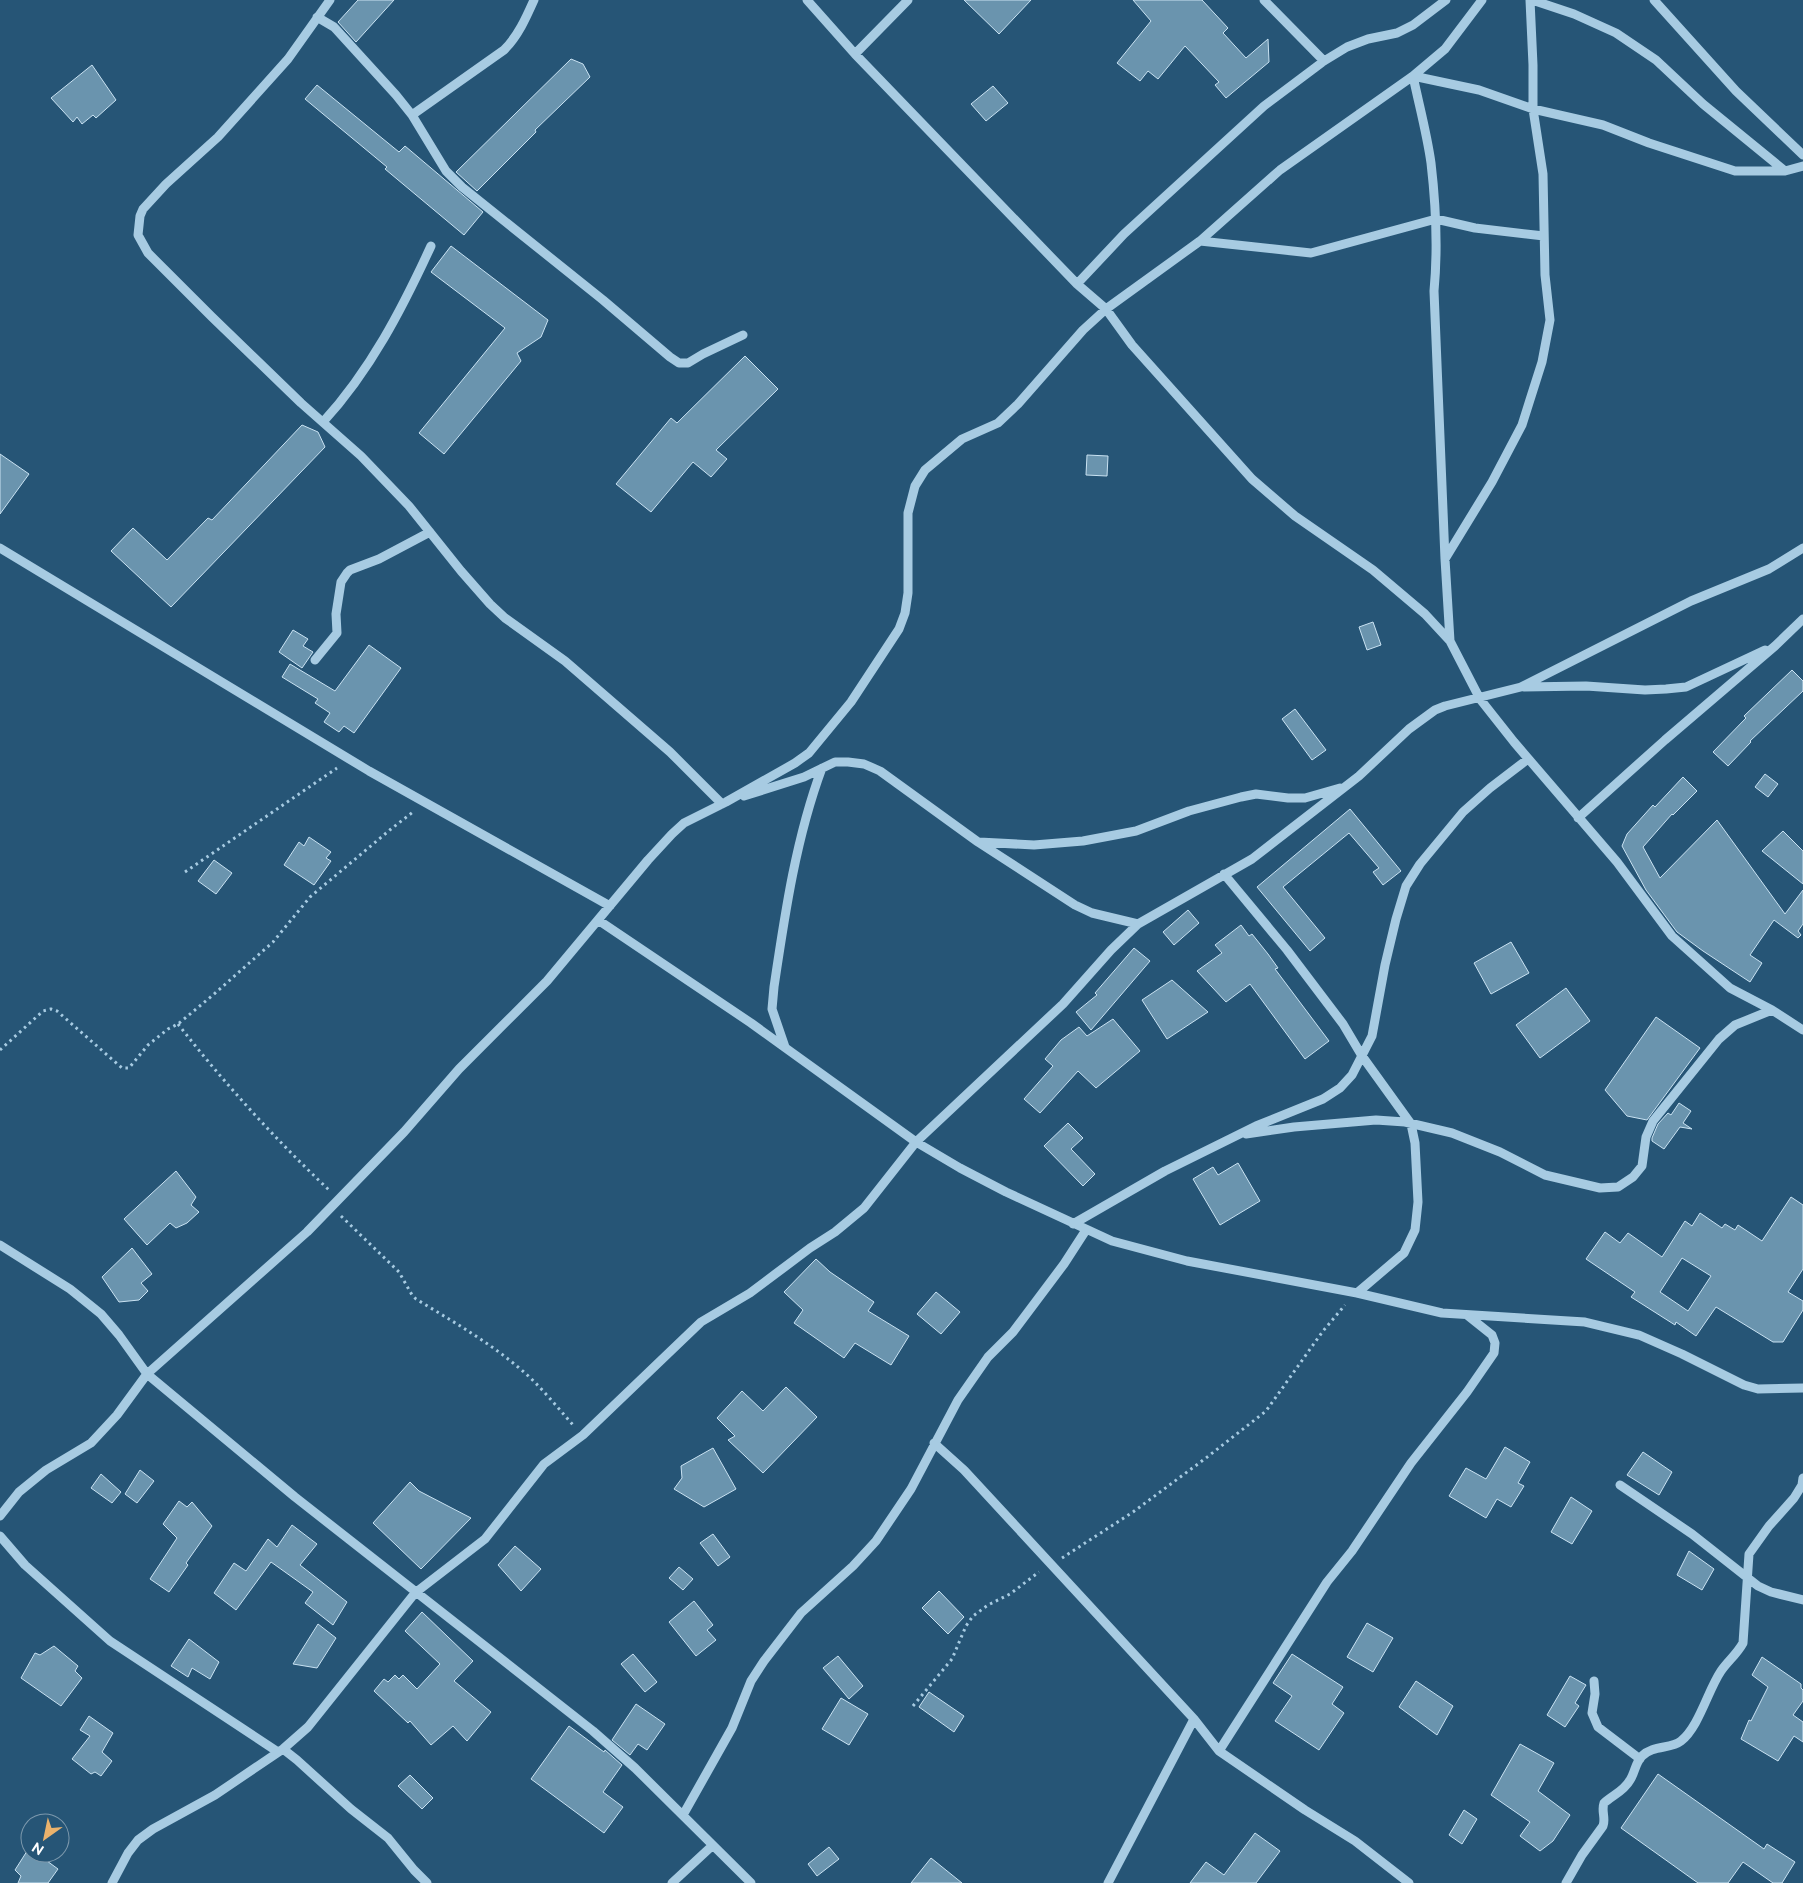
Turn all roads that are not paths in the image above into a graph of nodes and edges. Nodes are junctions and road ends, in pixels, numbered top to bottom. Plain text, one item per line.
1 (330, 0) edge
2 (534, 0) edge
3 (807, 0) edge
4 (908, 0) edge
5 (1264, 0) edge
6 (1446, 0) edge
7 (1482, 0) edge
8 (1531, 0) edge
9 (1654, 0) edge
10 (317, 17) junction
11 (855, 54) junction
12 (1324, 61) junction
13 (1413, 76) junction
14 (1533, 109) junction
15 (412, 115) junction
16 (1803, 154) edge
17 (1803, 166) edge
18 (1785, 171) junction
19 (1436, 219) junction
20 (1544, 236) junction
21 (1200, 241) junction
22 (431, 246) dead end
23 (1077, 284) junction
24 (1106, 309) junction
25 (743, 335) dead end
26 (323, 422) junction
27 (430, 532) junction
28 (0, 548) edge
29 (1803, 548) edge
30 (1445, 559) junction
31 (1803, 619) edge
32 (1450, 641) junction
33 (1775, 646) junction
34 (314, 660) dead end
35 (1521, 688) junction
36 (1480, 699) junction
37 (1528, 759) junction
38 (822, 768) junction
39 (1345, 787) junction
40 (724, 803) junction
41 (1578, 818) junction
42 (978, 842) junction
43 (1224, 874) junction
44 (610, 906) junction
45 (598, 920) junction
46 (1138, 924) junction
47 (1772, 1010) junction
48 (1803, 1030) edge
49 (785, 1047) junction
50 (1362, 1056) junction
51 (1411, 1124) junction
52 (1236, 1136) junction
53 (916, 1142) junction
54 (1072, 1224) junction
55 (1086, 1230) junction
56 (0, 1245) edge
57 (1357, 1293) junction
58 (1466, 1314) junction
59 (147, 1374) junction
60 (1803, 1388) edge
61 (934, 1443) junction
62 (1803, 1478) edge
63 (1620, 1485) dead end
64 (0, 1516) edge
65 (0, 1536) edge
66 (1748, 1579) junction
67 (415, 1593) junction
68 (1803, 1600) edge
69 (1594, 1681) dead end
70 (1194, 1719) junction
71 (280, 1750) junction
72 (1219, 1751) junction
73 (1640, 1759) junction
74 (683, 1815) junction
75 (713, 1844) junction
76 (112, 1883) edge
77 (426, 1883) edge
78 (672, 1883) edge
79 (751, 1883) edge
80 (1108, 1883) edge
81 (1409, 1883) edge
82 (1566, 1883) edge

1 - 10 street
2 - 15 street
3 - 11 street
4 - 11 street
5 - 12 street
6 - 12 street
7 - 13 street
8 - 14 street
8 - 18 street
9 - 16 street
10 - 15 street
10 - 26 street
11 - 23 street
12 - 23 street
13 - 14 street
13 - 19 street
13 - 21 street
14 - 18 street
14 - 20 street
15 - 25 street
17 - 18 street
19 - 20 street
19 - 21 street
19 - 30 street
20 - 30 street
21 - 24 street
22 - 26 street
23 - 24 street
24 - 32 street
24 - 40 street
26 - 27 street
27 - 34 street
27 - 40 street
28 - 44 street
29 - 35 street
30 - 32 street
31 - 33 street
32 - 36 street
33 - 35 street
33 - 41 street
35 - 36 street
36 - 37 street
36 - 39 street
37 - 41 street
37 - 50 street
38 - 40 street
38 - 42 street
38 - 49 street
39 - 42 street
39 - 43 street
40 - 44 street
41 - 47 street
42 - 46 street
43 - 46 street
43 - 50 street
44 - 45 street
45 - 49 street
45 - 59 street
46 - 53 street
47 - 48 street
47 - 51 street
49 - 53 street
50 - 51 street
50 - 52 street
51 - 52 street
51 - 57 street
52 - 54 street
53 - 54 street
53 - 67 street
54 - 55 street
55 - 57 street
55 - 61 street
56 - 59 street
57 - 58 street
58 - 60 street
58 - 72 street
59 - 64 street
59 - 67 street
61 - 70 street
61 - 74 street
62 - 66 street
63 - 66 street
65 - 71 street
66 - 68 street
66 - 73 street
67 - 71 street
67 - 74 street
69 - 73 street
70 - 72 street
70 - 80 street
71 - 76 street
71 - 77 street
72 - 81 street
73 - 82 street
74 - 75 street
75 - 78 street
75 - 79 street

